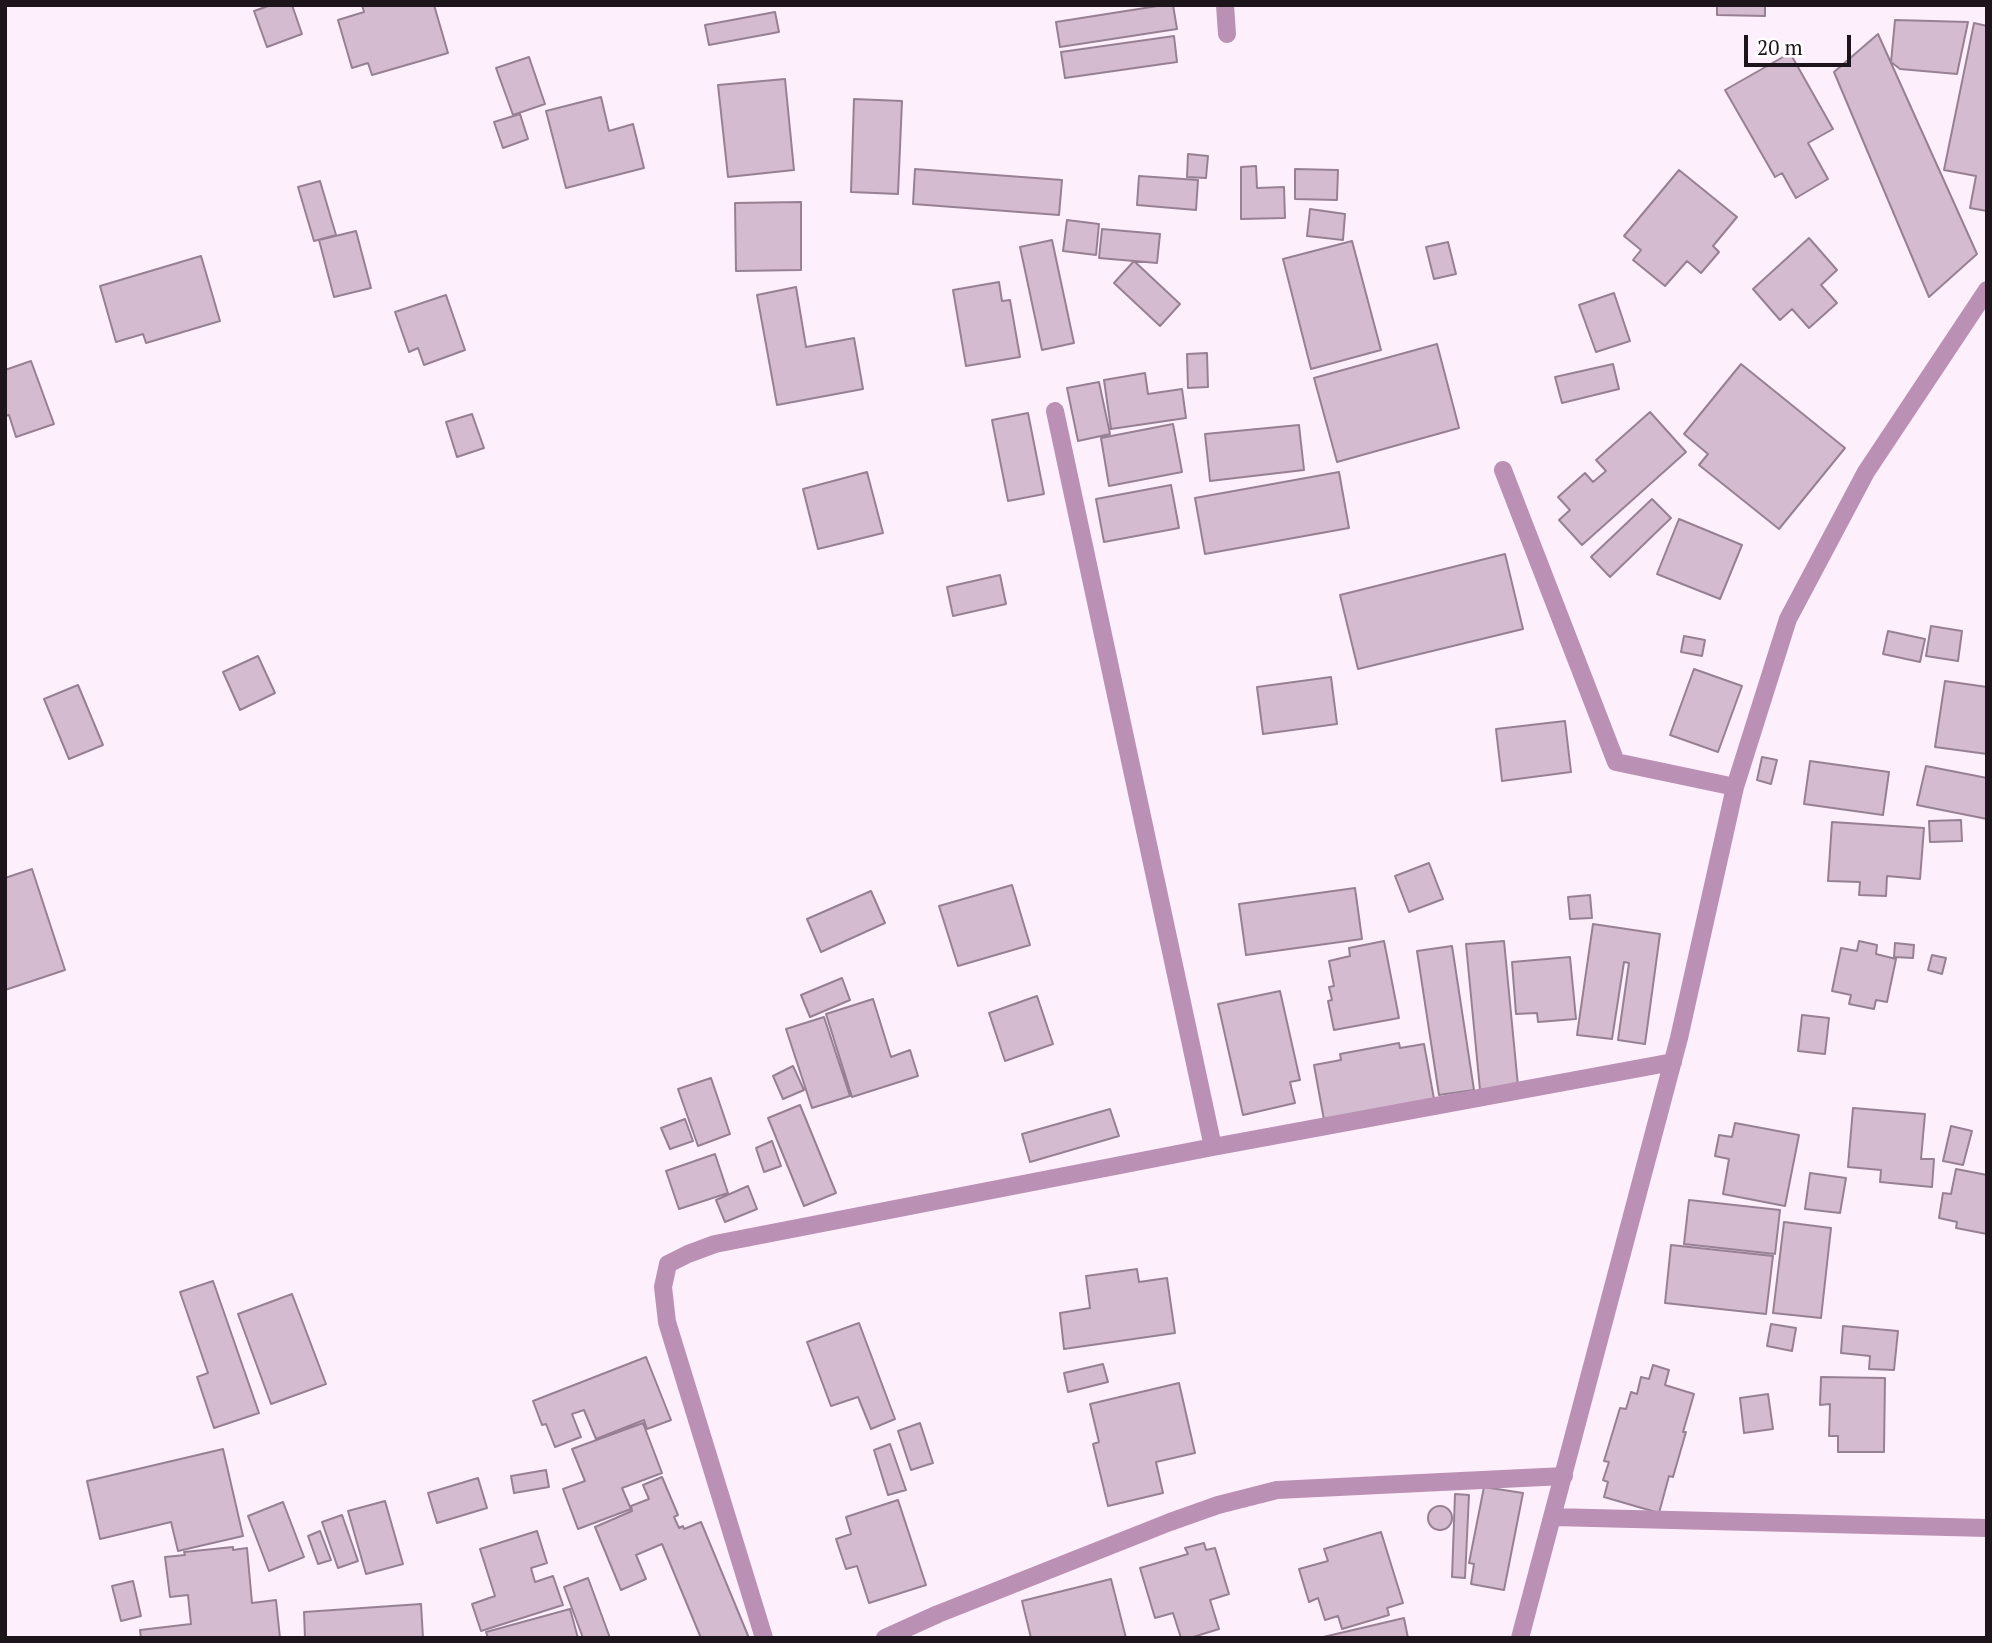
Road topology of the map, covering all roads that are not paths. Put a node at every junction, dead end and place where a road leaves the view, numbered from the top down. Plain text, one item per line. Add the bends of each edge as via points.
1 (1225, 5) edge
2 (1227, 34) dead end
3 (1987, 290) edge
4 (1055, 411) dead end
5 (1503, 470) dead end
6 (1735, 787) junction
7 (1673, 1062) junction
8 (1213, 1147) junction
9 (1564, 1476) junction
10 (1553, 1517) junction
11 (1987, 1528) edge
12 (764, 1638) edge
13 (885, 1638) edge
14 (1520, 1638) edge

1 - 2 street
3 - 6 street via 1866,472 1788,619
4 - 8 street
5 - 6 street via 1616,762
6 - 7 street
7 - 8 street
7 - 9 street
8 - 12 street via 715,1244 668,1264 663,1287 667,1322
9 - 10 street
9 - 13 street via 1277,1490 1170,1522
10 - 11 street
10 - 14 street

